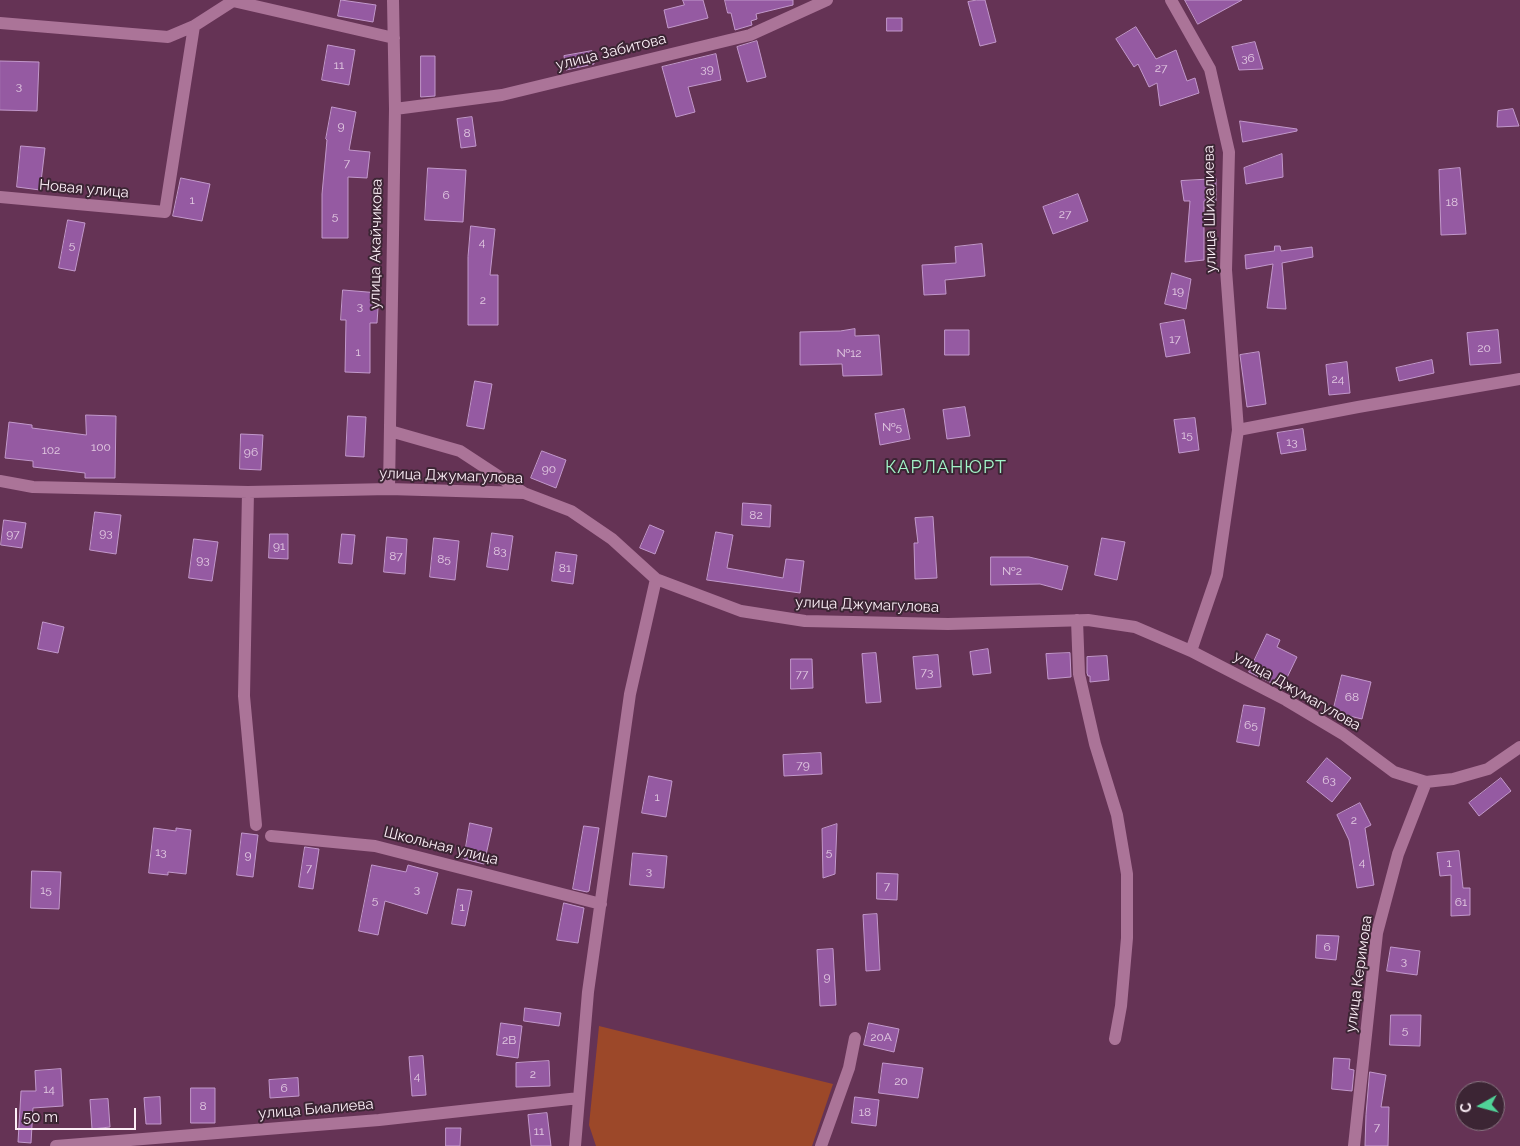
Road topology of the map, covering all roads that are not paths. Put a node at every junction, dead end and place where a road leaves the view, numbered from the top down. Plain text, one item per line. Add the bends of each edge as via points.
1 (393, 0) edge
2 (827, 0) edge
3 (1171, 0) edge
4 (0, 23) edge
5 (194, 26) junction
6 (394, 38) junction
7 (395, 108) junction
8 (0, 197) edge
9 (1520, 378) edge
10 (1238, 430) junction
11 (390, 431) junction
12 (0, 481) edge
13 (389, 489) junction
14 (248, 492) junction
15 (524, 493) junction
16 (656, 579) junction
17 (1077, 620) junction
18 (1191, 651) junction
19 (1520, 747) edge
20 (1426, 782) junction
21 (256, 826) dead end
22 (271, 836) dead end
23 (601, 904) junction
24 (855, 1038) dead end
25 (1115, 1039) dead end
26 (579, 1098) junction
27 (56, 1146) edge
28 (575, 1146) edge
29 (821, 1146) edge
30 (1354, 1146) edge

1 - 6 street, улица Акайчикова
2 - 7 street, улица Забитова via 750,35 502,95
3 - 10 street, улица Шихалиева via 1210,69 1229,152 1226,270
4 - 5 street via 168,37
5 - 6 street via 233,1
5 - 8 street, Новая улица via 165,212
6 - 7 street, улица Акайчикова
7 - 11 street, улица Акайчикова
9 - 10 street
10 - 18 street, улица Шихалиева via 1217,575
11 - 13 street, улица Акайчикова
11 - 15 street via 460,452
12 - 14 street, улица Джумагулова via 33,487
13 - 14 street, улица Джумагулова
13 - 15 street, улица Джумагулова
14 - 21 street via 244,696
15 - 16 street, улица Джумагулова via 571,511 612,539
16 - 17 street, улица Джумагулова via 741,611 805,621 948,624
16 - 23 street via 630,694
17 - 18 street, улица Джумагулова via 1135,627
17 - 25 street via 1079,674 1116,815 1127,874 1127,938
18 - 20 street, улица Джумагулова via 1286,700 1343,734 1394,772
19 - 20 street, улица Джумагулова via 1488,769 1453,779
20 - 30 street, улица Керимова via 1398,854 1377,933
22 - 23 street, Школьная улица via 375,846
23 - 26 street via 588,992
24 - 29 street via 849,1068
26 - 27 street, улица Биалиева via 379,1120
26 - 28 street

